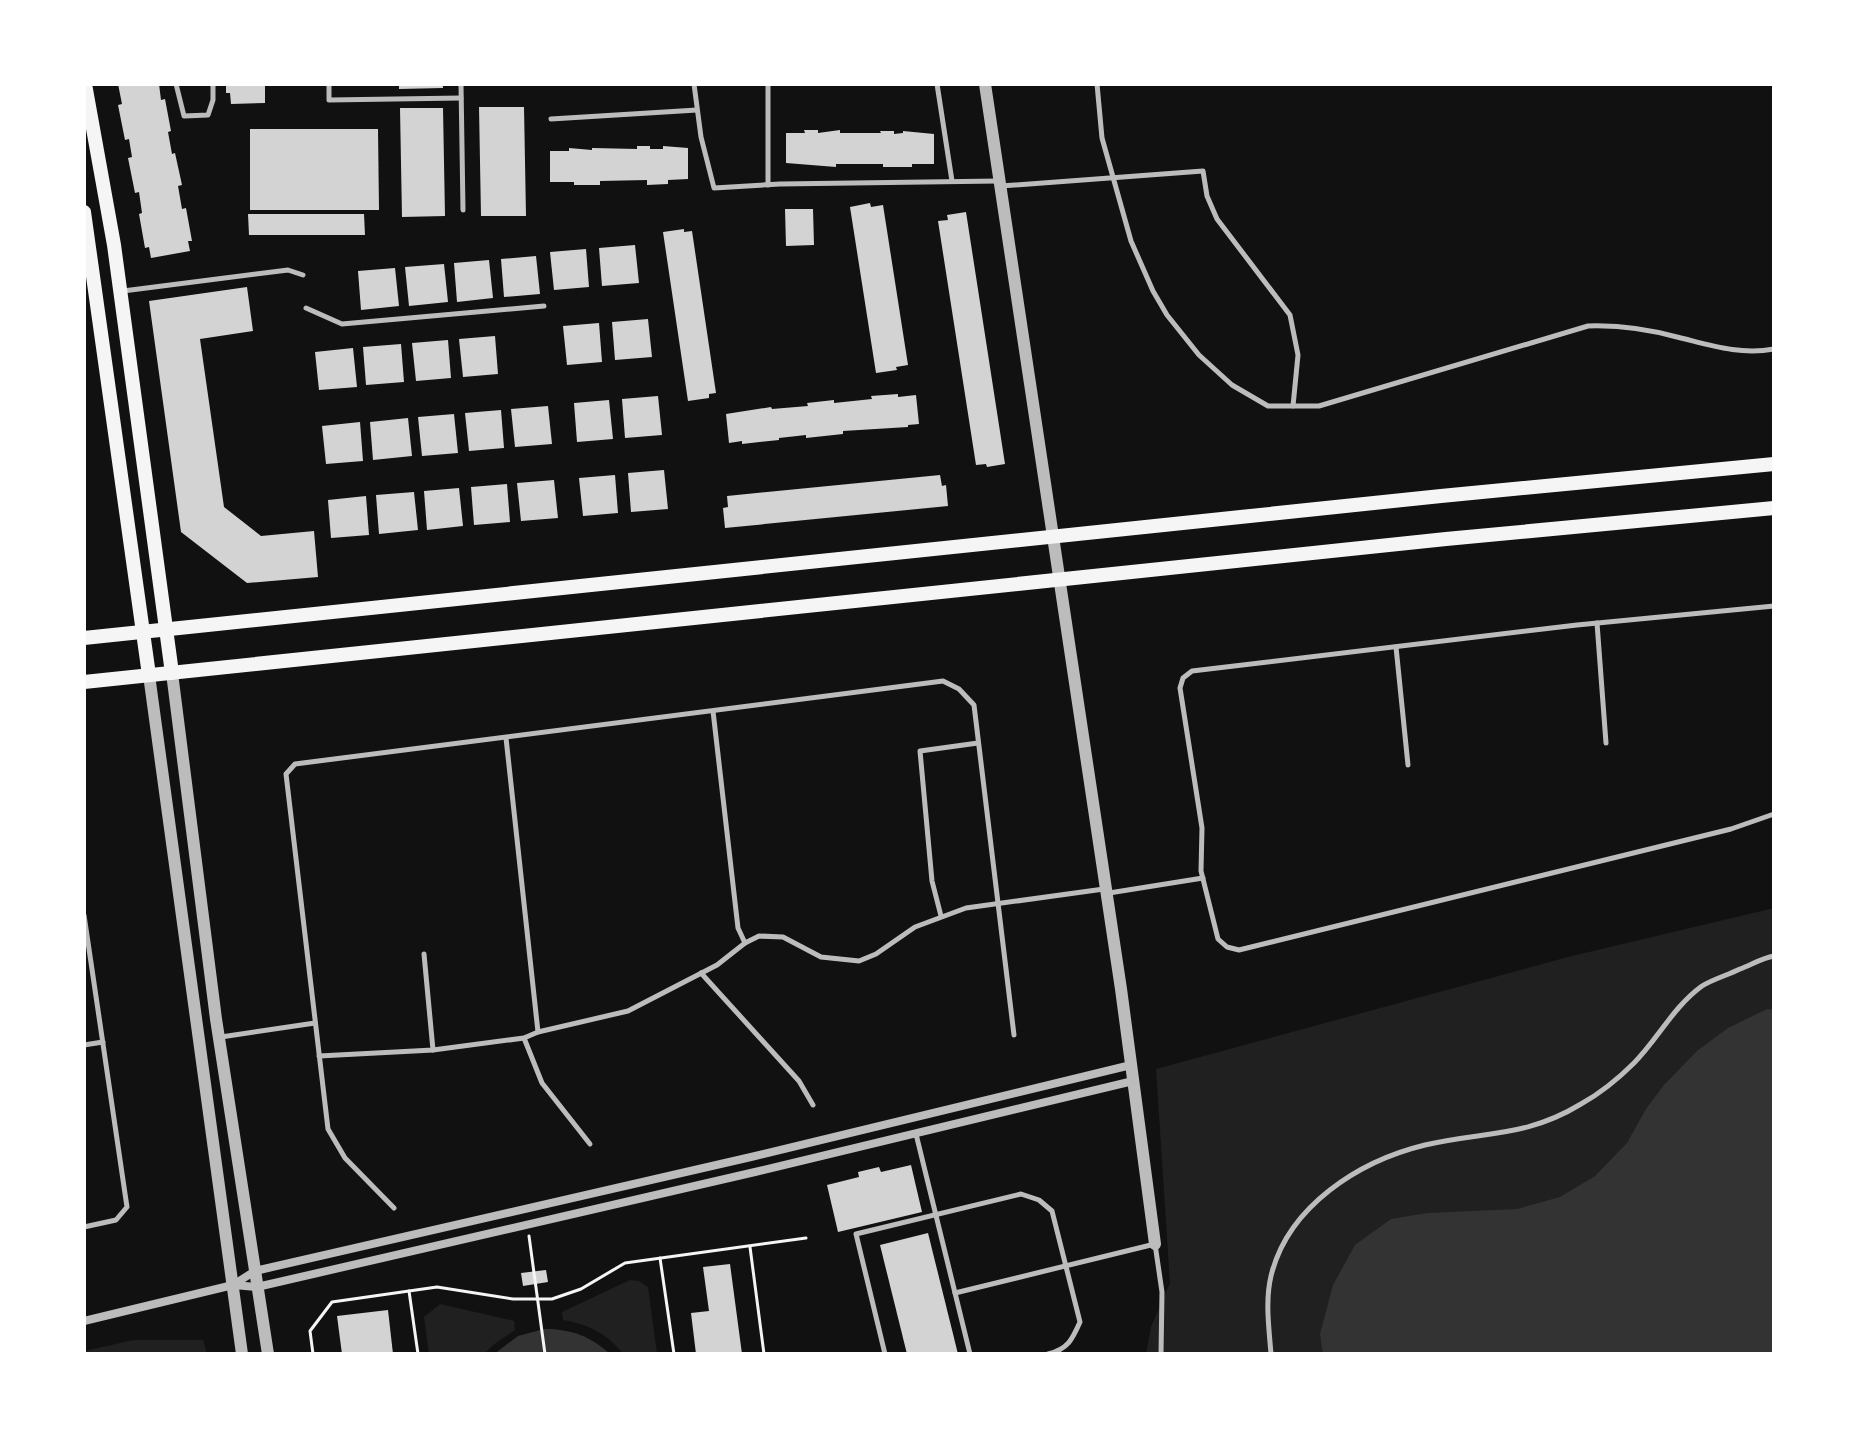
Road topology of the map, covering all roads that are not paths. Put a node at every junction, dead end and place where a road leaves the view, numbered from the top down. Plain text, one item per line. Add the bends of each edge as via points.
1 (85, 84) edge
2 (176, 84) edge
3 (213, 84) edge
4 (329, 84) edge
5 (461, 84) edge
6 (694, 84) edge
7 (768, 84) edge
8 (937, 84) edge
9 (985, 84) edge
10 (1097, 84) edge
11 (461, 98) junction
12 (697, 110) junction
13 (551, 119) dead end
14 (1113, 178) junction
15 (952, 181) junction
16 (1001, 183) junction
17 (768, 185) junction
18 (463, 210) dead end
19 (84, 212) edge
20 (303, 275) dead end
21 (120, 292) junction
22 (544, 306) dead end
23 (306, 308) dead end
24 (91, 310) edge
25 (1774, 349) edge
26 (1293, 406) junction
27 (1774, 464) edge
28 (1774, 508) edge
29 (1054, 536) junction
30 (1060, 579) junction
31 (1774, 606) edge
32 (1597, 623) junction
33 (167, 629) junction
34 (144, 632) junction
35 (84, 638) edge
36 (1396, 647) junction
37 (172, 673) junction
38 (149, 675) junction
39 (84, 682) edge
40 (713, 711) junction
41 (506, 738) junction
42 (978, 743) junction
43 (1606, 743) dead end
44 (1408, 765) dead end
45 (1774, 814) edge
46 (1203, 878) junction
47 (1106, 891) junction
48 (998, 904) junction
49 (84, 915) edge
50 (941, 916) junction
51 (745, 943) junction
52 (424, 954) dead end
53 (1774, 956) edge
54 (701, 973) junction
55 (315, 1023) junction
56 (538, 1032) junction
57 (1014, 1035) dead end
58 (218, 1037) junction
59 (524, 1038) junction
60 (103, 1042) junction
61 (84, 1045) edge
62 (433, 1050) junction
63 (319, 1056) junction
64 (1131, 1065) junction
65 (1133, 1081) junction
66 (813, 1105) dead end
67 (916, 1133) junction
68 (590, 1144) dead end
69 (394, 1208) dead end
70 (936, 1215) junction
71 (84, 1227) edge
72 (1155, 1244) junction
73 (1065, 1266) junction
74 (255, 1271) junction
75 (233, 1285) junction
76 (257, 1287) junction
77 (955, 1293) junction
78 (84, 1321) edge
79 (242, 1354) edge
80 (268, 1354) edge
81 (885, 1354) edge
82 (970, 1354) edge
83 (1048, 1354) edge
84 (1161, 1354) edge
85 (1271, 1354) edge

1 - 21 main road
2 - 3 lane via 184,116 208,115
4 - 11 lane via 329,100
5 - 11 lane
6 - 12 lane
7 - 17 lane
8 - 15 lane
9 - 16 street
10 - 14 lane via 1102,138
11 - 18 lane
12 - 13 lane
12 - 17 lane via 714,188
14 - 16 lane
14 - 26 lane via 1141,266 1183,337 1216,372 1250,396 1268,406
14 - 26 lane via 1203,171 1217,219 1290,315 1298,341
15 - 16 lane
15 - 17 lane
16 - 29 street
19 - 24 main road
20 - 21 lane via 288,270
21 - 33 main road
22 - 23 lane via 342,324
24 - 34 main road
25 - 26 lane via 1729,350 1679,337 1588,326 1319,406
27 - 29 main road
28 - 30 main road
29 - 30 street
29 - 33 main road
30 - 37 main road
30 - 47 street
31 - 32 lane
32 - 36 lane
32 - 43 lane
33 - 34 main road
33 - 37 main road
34 - 35 main road
34 - 38 main road
36 - 44 lane
36 - 46 lane via 1192,671 1183,678
37 - 38 main road
37 - 58 street
38 - 39 main road
38 - 75 street
40 - 41 lane
40 - 42 lane via 943,681 974,705
40 - 51 lane via 738,928
41 - 55 lane via 295,764 286,774
41 - 56 lane
42 - 48 lane
42 - 50 lane via 920,751 932,881
45 - 46 lane via 1239,950 1218,939
46 - 47 lane
47 - 48 lane
47 - 64 street
48 - 50 lane
48 - 57 lane
49 - 60 lane
50 - 51 lane via 859,961 821,957 776,935
51 - 54 lane
52 - 62 lane
53 - 85 lane via 1703,986 1675,1010 1634,1063 1583,1104 1538,1126 1384,1157 1344,1178 1286,1239 1271,1275
54 - 56 lane via 628,1011
54 - 66 lane via 799,1081
55 - 58 lane
55 - 63 lane
56 - 59 lane
58 - 74 street
59 - 62 lane
59 - 68 lane via 542,1083
60 - 61 lane
60 - 71 lane via 127,1207 116,1220
62 - 63 lane
63 - 69 lane via 328,1129 353,1168
64 - 65 street
64 - 74 street
65 - 67 street
65 - 72 street
67 - 70 lane
67 - 76 street
70 - 73 lane via 1030,1196 1052,1211
70 - 77 lane
70 - 81 lane via 856,1234
72 - 73 lane
72 - 84 lane via 1162,1292
73 - 77 lane
73 - 83 lane via 1080,1322 1061,1351
74 - 75 street
74 - 76 street
75 - 76 street
75 - 78 street
75 - 79 street
76 - 80 street
77 - 82 lane

